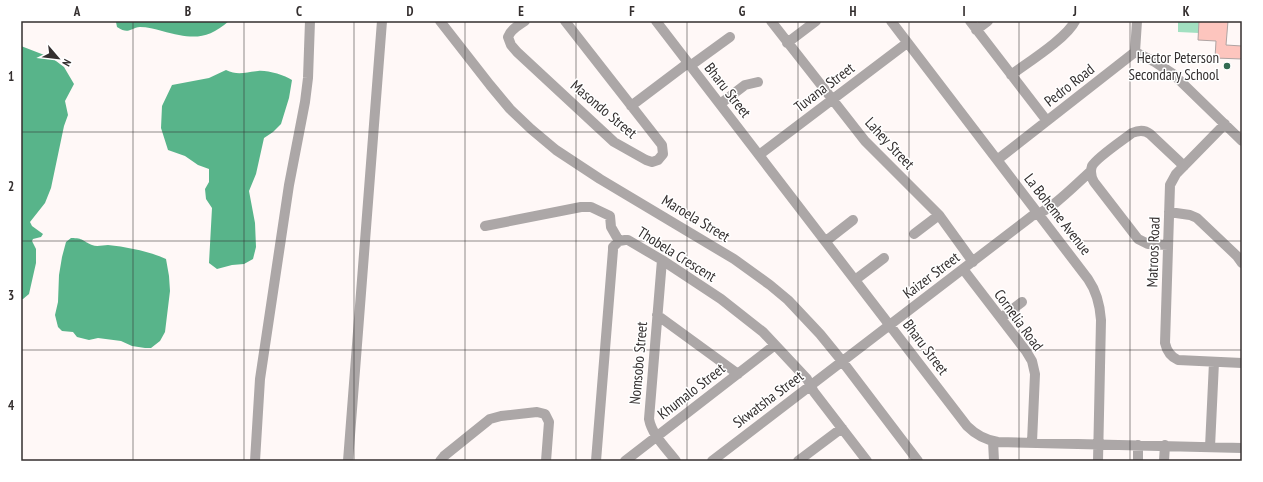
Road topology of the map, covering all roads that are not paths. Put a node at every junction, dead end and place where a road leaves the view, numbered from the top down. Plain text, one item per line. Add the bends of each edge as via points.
1 (310, 21) edge
2 (382, 21) edge
3 (440, 21) edge
4 (525, 21) edge
5 (566, 21) edge
6 (656, 21) edge
7 (771, 21) edge
8 (816, 21) edge
9 (891, 21) edge
10 (970, 21) edge
11 (988, 21) edge
12 (1075, 21) edge
13 (1137, 21) edge
14 (976, 30) junction
15 (730, 37) dead end
16 (788, 43) junction
17 (907, 43) junction
18 (1135, 52) junction
19 (689, 64) junction
20 (1011, 75) junction
21 (758, 82) dead end
22 (832, 100) junction
23 (720, 104) junction
24 (631, 106) junction
25 (1047, 121) junction
26 (1225, 124) junction
27 (1242, 141) edge
28 (760, 155) junction
29 (997, 160) junction
30 (1184, 166) junction
31 (1091, 171) junction
32 (1169, 212) junction
33 (1039, 214) junction
34 (939, 215) junction
35 (853, 220) dead end
36 (485, 226) dead end
37 (914, 234) dead end
38 (619, 241) junction
39 (826, 241) junction
40 (1168, 246) junction
41 (884, 258) dead end
42 (662, 260) junction
43 (973, 262) junction
44 (1242, 263) edge
45 (963, 269) junction
46 (855, 280) junction
47 (1022, 302) dead end
48 (658, 315) junction
49 (1001, 318) junction
50 (890, 325) junction
51 (775, 345) junction
52 (842, 361) junction
53 (1214, 362) junction
54 (1242, 363) edge
55 (738, 374) junction
56 (810, 385) junction
57 (842, 428) junction
58 (657, 436) junction
59 (993, 441) junction
60 (1032, 442) junction
61 (1098, 444) junction
62 (1138, 445) junction
63 (1165, 446) junction
64 (1210, 447) junction
65 (1242, 448) edge
66 (255, 461) edge
67 (348, 461) edge
68 (440, 461) edge
69 (546, 461) edge
70 (596, 461) edge
71 (625, 461) edge
72 (676, 461) edge
73 (712, 461) edge
74 (798, 461) edge
75 (867, 461) edge
76 (918, 461) edge
77 (994, 461) edge
78 (1098, 461) edge
79 (1138, 461) edge
80 (1164, 461) edge

1 - 66 street via 306,102 289,185 260,379
2 - 67 street
3 - 52 street, Maroela Street via 510,109 531,129 577,164 756,274 788,300
4 - 24 street, Masondo Street via 508,37 517,52 614,142 646,160 658,160 663,154 662,146
5 - 24 street, Masondo Street
6 - 19 street, Bharu Street
7 - 16 street, Lahey Street
8 - 16 street
9 - 17 street, La Boheme Avenue
10 - 14 street
11 - 14 street
12 - 20 street via 1058,40
13 - 18 street
14 - 20 street
15 - 19 street, Bharu Street
16 - 22 street, Lahey Street
17 - 22 street, Tuvana Street
17 - 29 street, La Boheme Avenue
18 - 25 street, Pedro Road
18 - 26 street via 1173,74
19 - 23 street, Bharu Street
19 - 24 street, Masondo Street
20 - 25 street
21 - 23 street via 745,85
22 - 28 street, Tuvana Street
22 - 34 street, Lahey Street via 865,141
23 - 28 street, Bharu Street
25 - 29 street, Pedro Road
26 - 27 street
26 - 30 street, Matroos Road
28 - 39 street, Bharu Street
29 - 33 street, La Boheme Avenue
30 - 31 street, Kaizer Street via 1150,134 1138,131 1096,162
30 - 32 street, Matroos Road via 1172,182
31 - 33 street, Kaizer Street
31 - 40 street via 1094,182 1138,239 1148,244
32 - 40 street, Matroos Road
32 - 44 street via 1198,218
33 - 43 street, Kaizer Street via 1032,216
33 - 61 street, La Boheme Avenue via 1088,279 1100,304
34 - 37 street
34 - 43 street, Lahey Street
35 - 39 street
36 - 38 street via 591,207 610,216
38 - 42 street, Thobela Crescent via 628,240
38 - 70 street, Thobela Crescent via 612,250
39 - 46 street, Bharu Street
40 - 53 street, Matroos Road via 1166,348 1178,360
41 - 46 street
42 - 48 street, Nomsobo Street
42 - 51 street, Thobela Crescent via 740,313
43 - 45 street, Kaizer Street
45 - 49 street, Cornelia Road
45 - 50 street, Kaizer Street
46 - 50 street, Bharu Street
47 - 49 street
48 - 55 street
48 - 58 street, Nomsobo Street via 649,415 650,424
49 - 60 street, Cornelia Road via 1032,361 1035,374
50 - 52 street, Kaizer Street
50 - 59 street, Bharu Street via 967,426 978,435
51 - 55 street, Khumalo Street
51 - 56 street, Thobela Crescent
52 - 56 street, Skwatsha Street
52 - 76 street, Maroela Street
53 - 54 street, Matroos Road
53 - 64 street
55 - 58 street, Khumalo Street
56 - 57 street, Thobela Crescent
56 - 73 street, Skwatsha Street
57 - 74 street
57 - 75 street, Thobela Crescent
58 - 71 street, Khumalo Street
58 - 72 street, Nomsobo Street
59 - 60 street, Bharu Street
59 - 77 street
60 - 61 street, Bharu Street
61 - 62 street, Bharu Street
61 - 78 street, La Boheme Avenue
62 - 63 street, Bharu Street
62 - 79 street
63 - 64 street, Bharu Street
63 - 80 street
64 - 65 street, Bharu Street
68 - 69 street via 485,421 500,416 537,412 547,416 549,422

